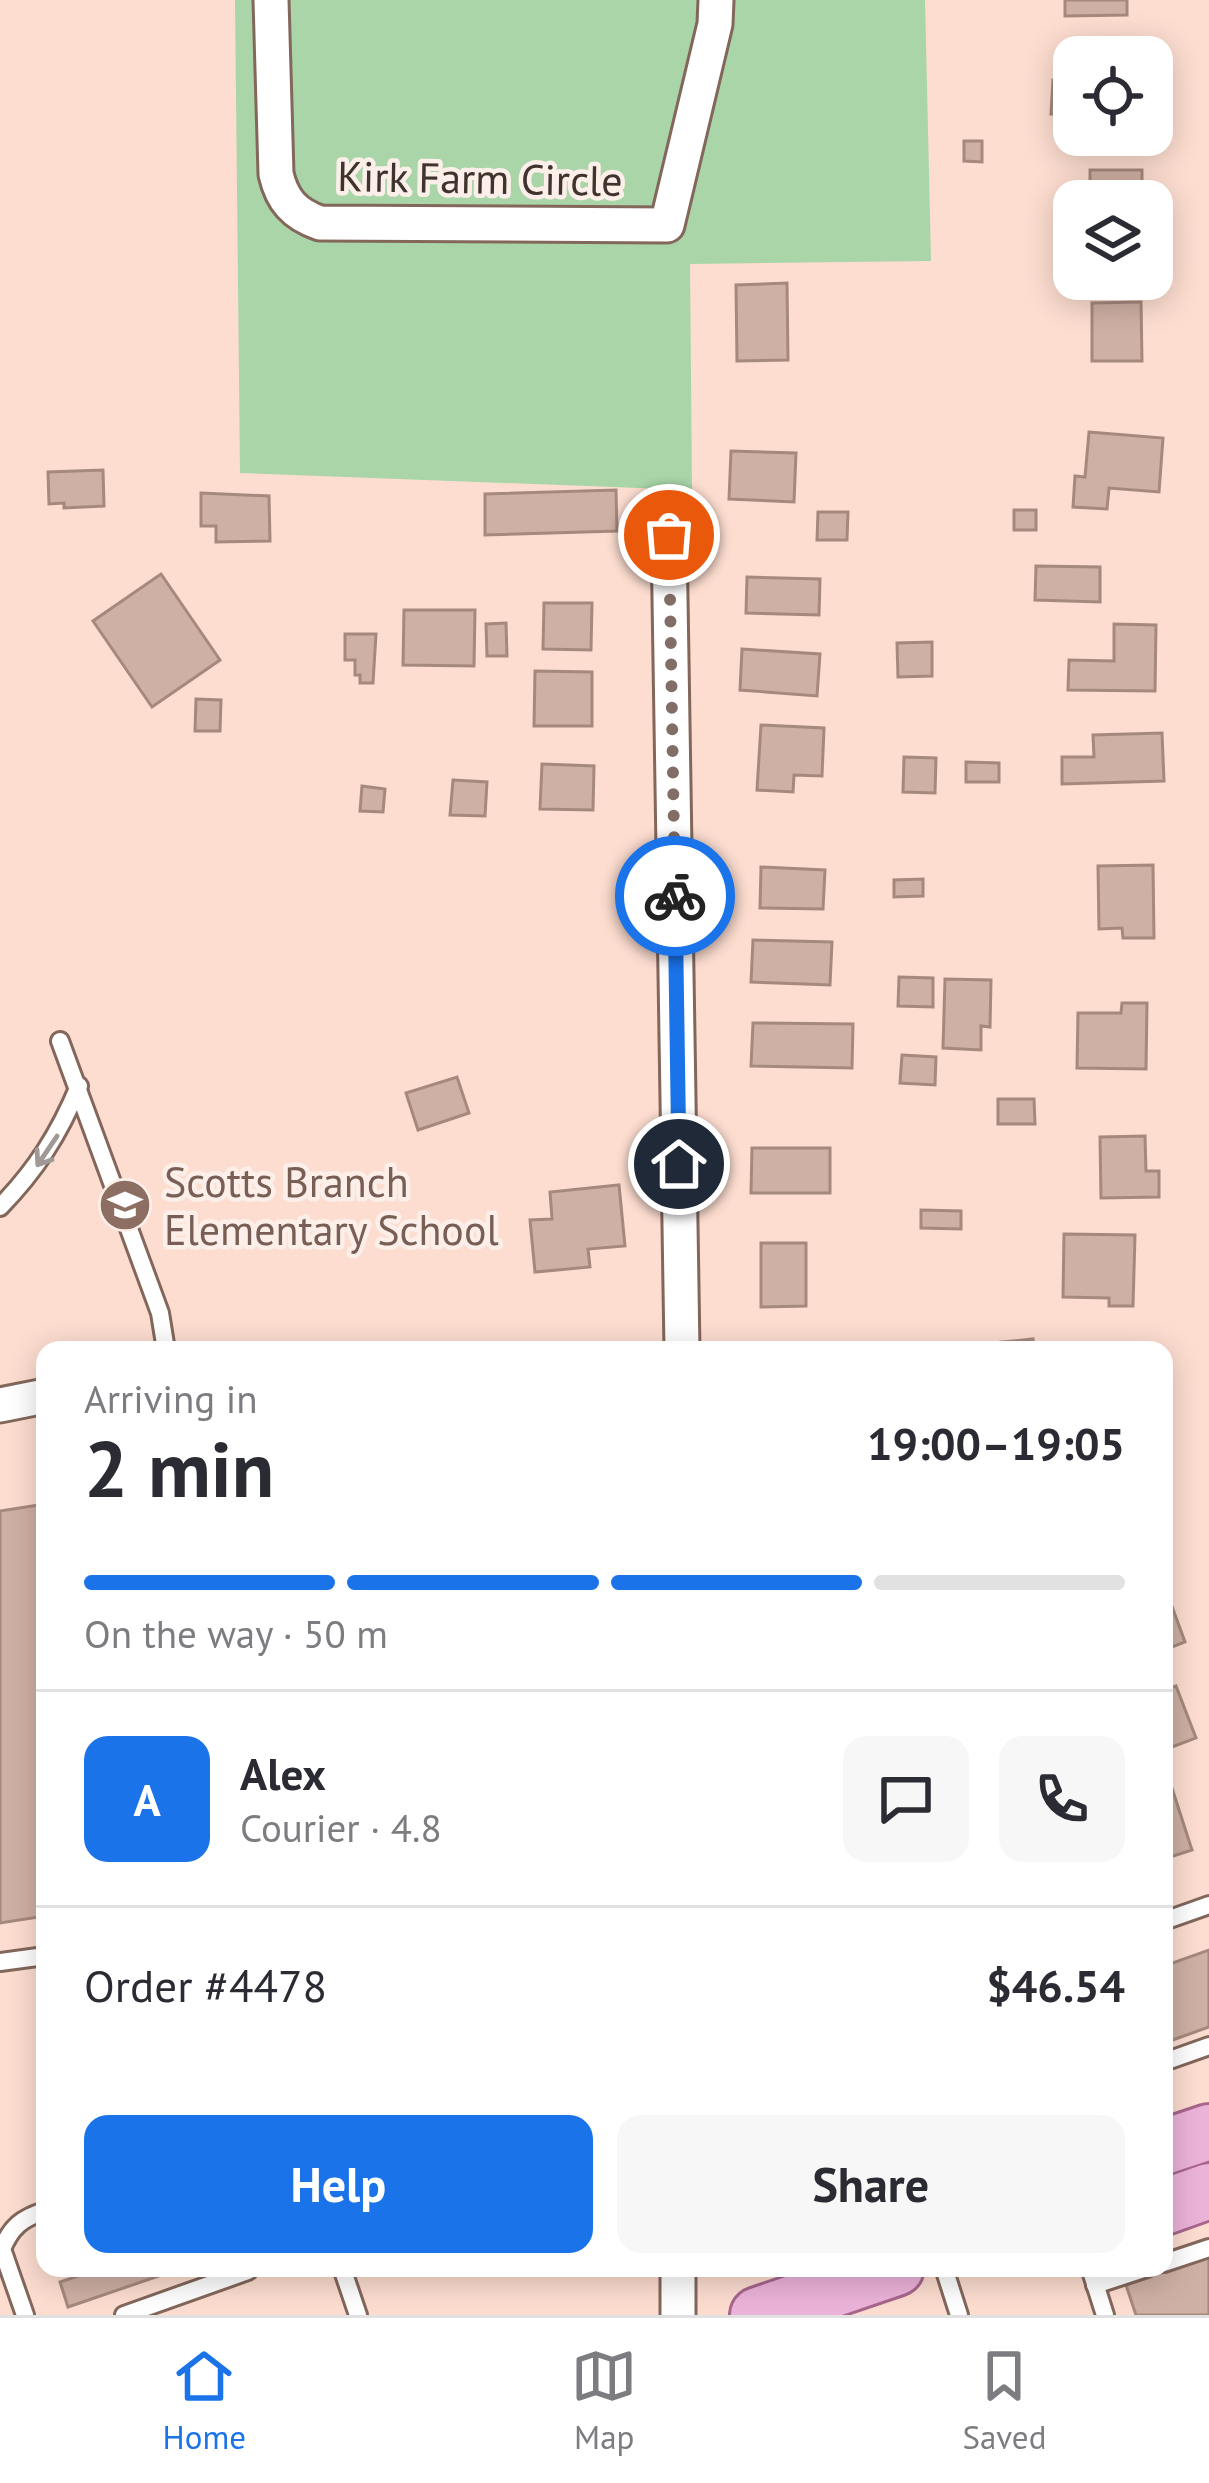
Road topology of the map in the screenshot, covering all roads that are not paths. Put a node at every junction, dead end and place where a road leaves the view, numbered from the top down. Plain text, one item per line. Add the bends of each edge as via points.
1 (272, 0) edge
2 (716, 0) edge
3 (669, 535) dead end
4 (61, 1041) dead end
5 (79, 1087) junction
6 (0, 1207) edge
7 (165, 1341) edge
8 (682, 1341) edge
9 (36, 1398) edge
10 (0, 1405) edge
11 (1209, 1905) edge
12 (1173, 1918) edge
13 (36, 1957) edge
14 (0, 1962) edge
15 (1200, 2049) edge
16 (1209, 2067) edge
17 (1209, 2132) edge
18 (1173, 2144) edge
19 (1209, 2192) edge
20 (1173, 2204) edge
21 (36, 2214) edge
22 (1209, 2248) edge
23 (1173, 2260) edge
24 (231, 2277) edge
25 (345, 2277) edge
26 (678, 2277) edge
27 (871, 2277) edge
28 (947, 2277) edge
29 (1092, 2277) edge
30 (770, 2313) edge
31 (25, 2315) edge
32 (124, 2315) edge
33 (358, 2315) edge
34 (678, 2315) edge
35 (959, 2315) edge
36 (1106, 2315) edge

1 - 2 street, Kirk Farm Circle via 276,174 303,217 667,226
3 - 8 street
4 - 5 lane
5 -> 6 lane via 60,1132
5 - 7 lane
9 - 10 street
11 - 12 lane
13 - 14 lane
15 - 16 lane
17 - 18 main road
19 - 20 main road
21 - 31 lane via 9,2230 2,2249
22 - 23 lane
24 - 32 lane
25 - 33 lane
26 - 34 street
27 - 30 main road
28 - 35 lane
29 - 36 lane

